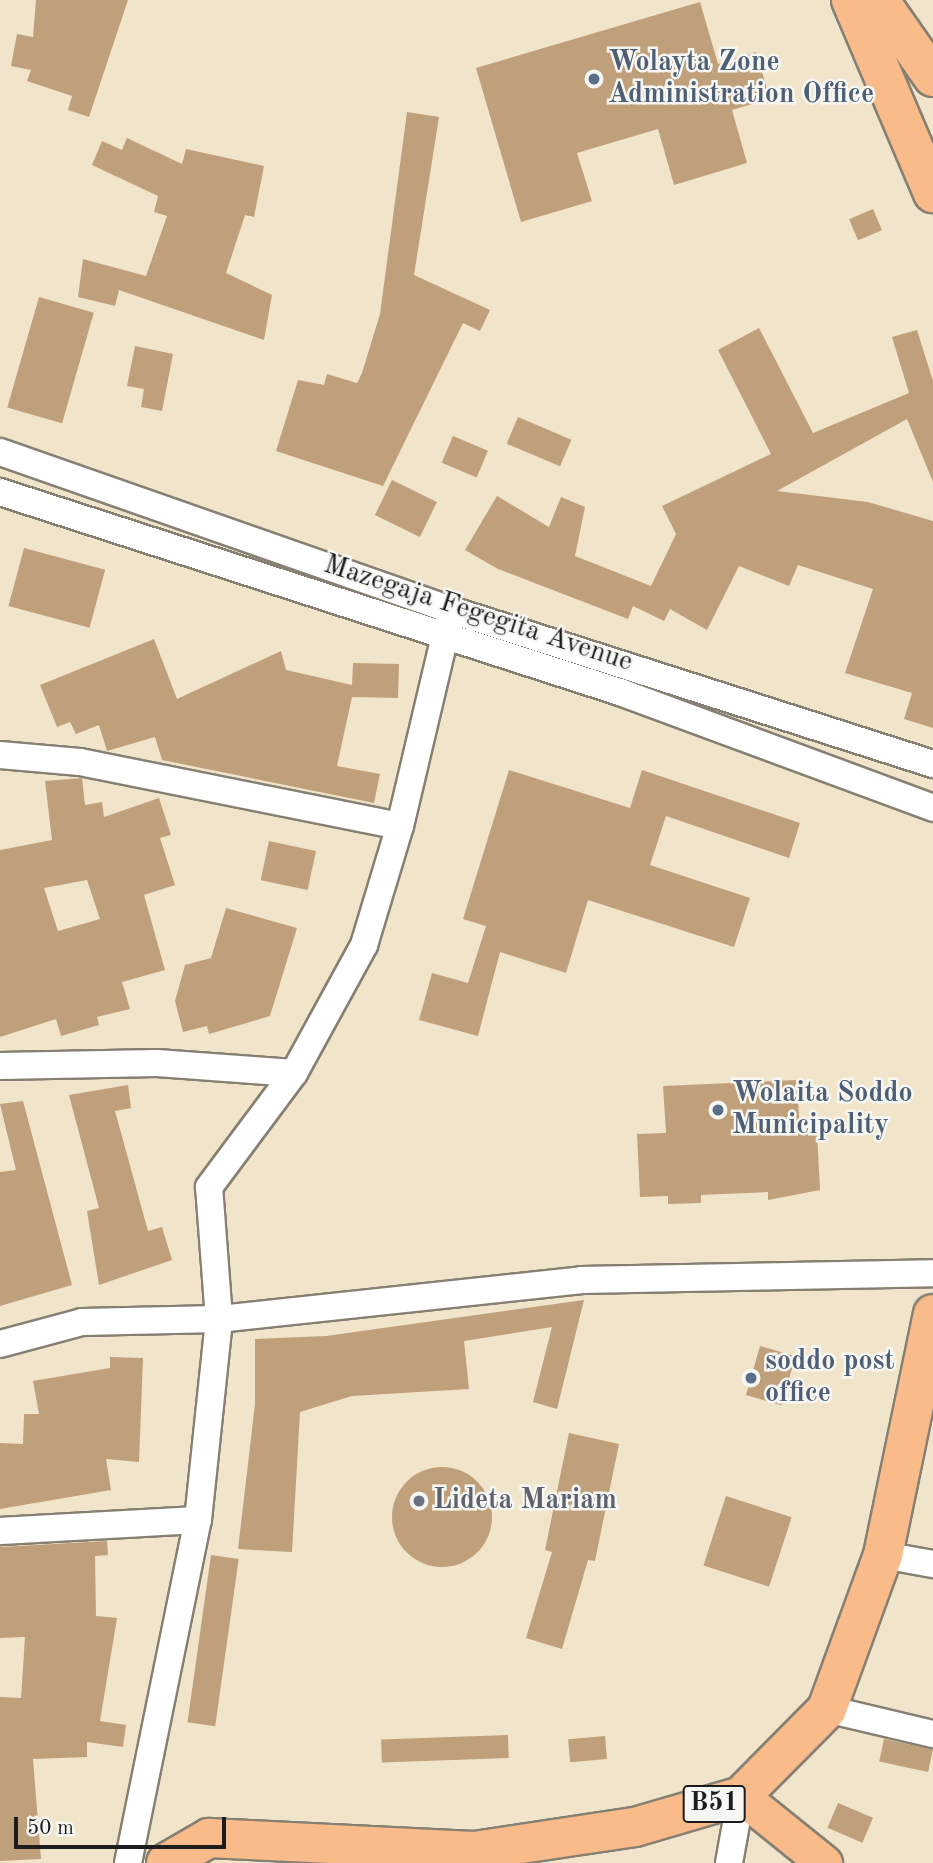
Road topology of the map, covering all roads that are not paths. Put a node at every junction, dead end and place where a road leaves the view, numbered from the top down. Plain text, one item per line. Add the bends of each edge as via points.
1 (851, 0) edge
2 (879, 0) edge
3 (932, 77) edge
4 (933, 193) edge
5 (0, 452) edge
6 (0, 492) edge
7 (451, 610) junction
8 (440, 638) junction
9 (0, 755) edge
10 (933, 764) edge
11 (933, 808) edge
12 (400, 826) junction
13 (0, 1066) edge
14 (294, 1073) junction
15 (933, 1273) edge
16 (933, 1314) edge
17 (219, 1319) junction
18 (0, 1344) edge
19 (198, 1520) junction
20 (0, 1531) edge
21 (883, 1555) junction
22 (933, 1564) edge
23 (827, 1709) junction
24 (933, 1734) edge
25 (741, 1796) junction
26 (251, 1850) edge
27 (128, 1863) edge
28 (166, 1863) edge
29 (729, 1863) edge
30 (824, 1863) edge

1 - 4 highway
2 - 3 highway
5 - 7 street, Mazegaja Fegegita Avenue
6 - 8 street, Mazegaja Fegegita Avenue
7 - 8 street
7 - 10 street, Mazegaja Fegegita Avenue
8 - 11 street, Mazegaja Fegegita Avenue via 620,692
8 - 12 street
9 - 12 street via 80,762
12 - 14 street via 364,945
13 - 14 street via 157,1063
14 - 17 street via 209,1187
15 - 17 street via 581,1280
16 - 21 highway, B51
17 - 18 street via 82,1322
17 - 19 street
19 - 20 street
19 - 27 street
21 - 22 street
21 - 23 highway, B51
23 - 24 street
23 - 25 highway, B51
25 - 26 highway, B51 via 635,1827 474,1850
25 - 29 street
25 - 30 main road
26 - 28 highway, B51 via 209,1838

